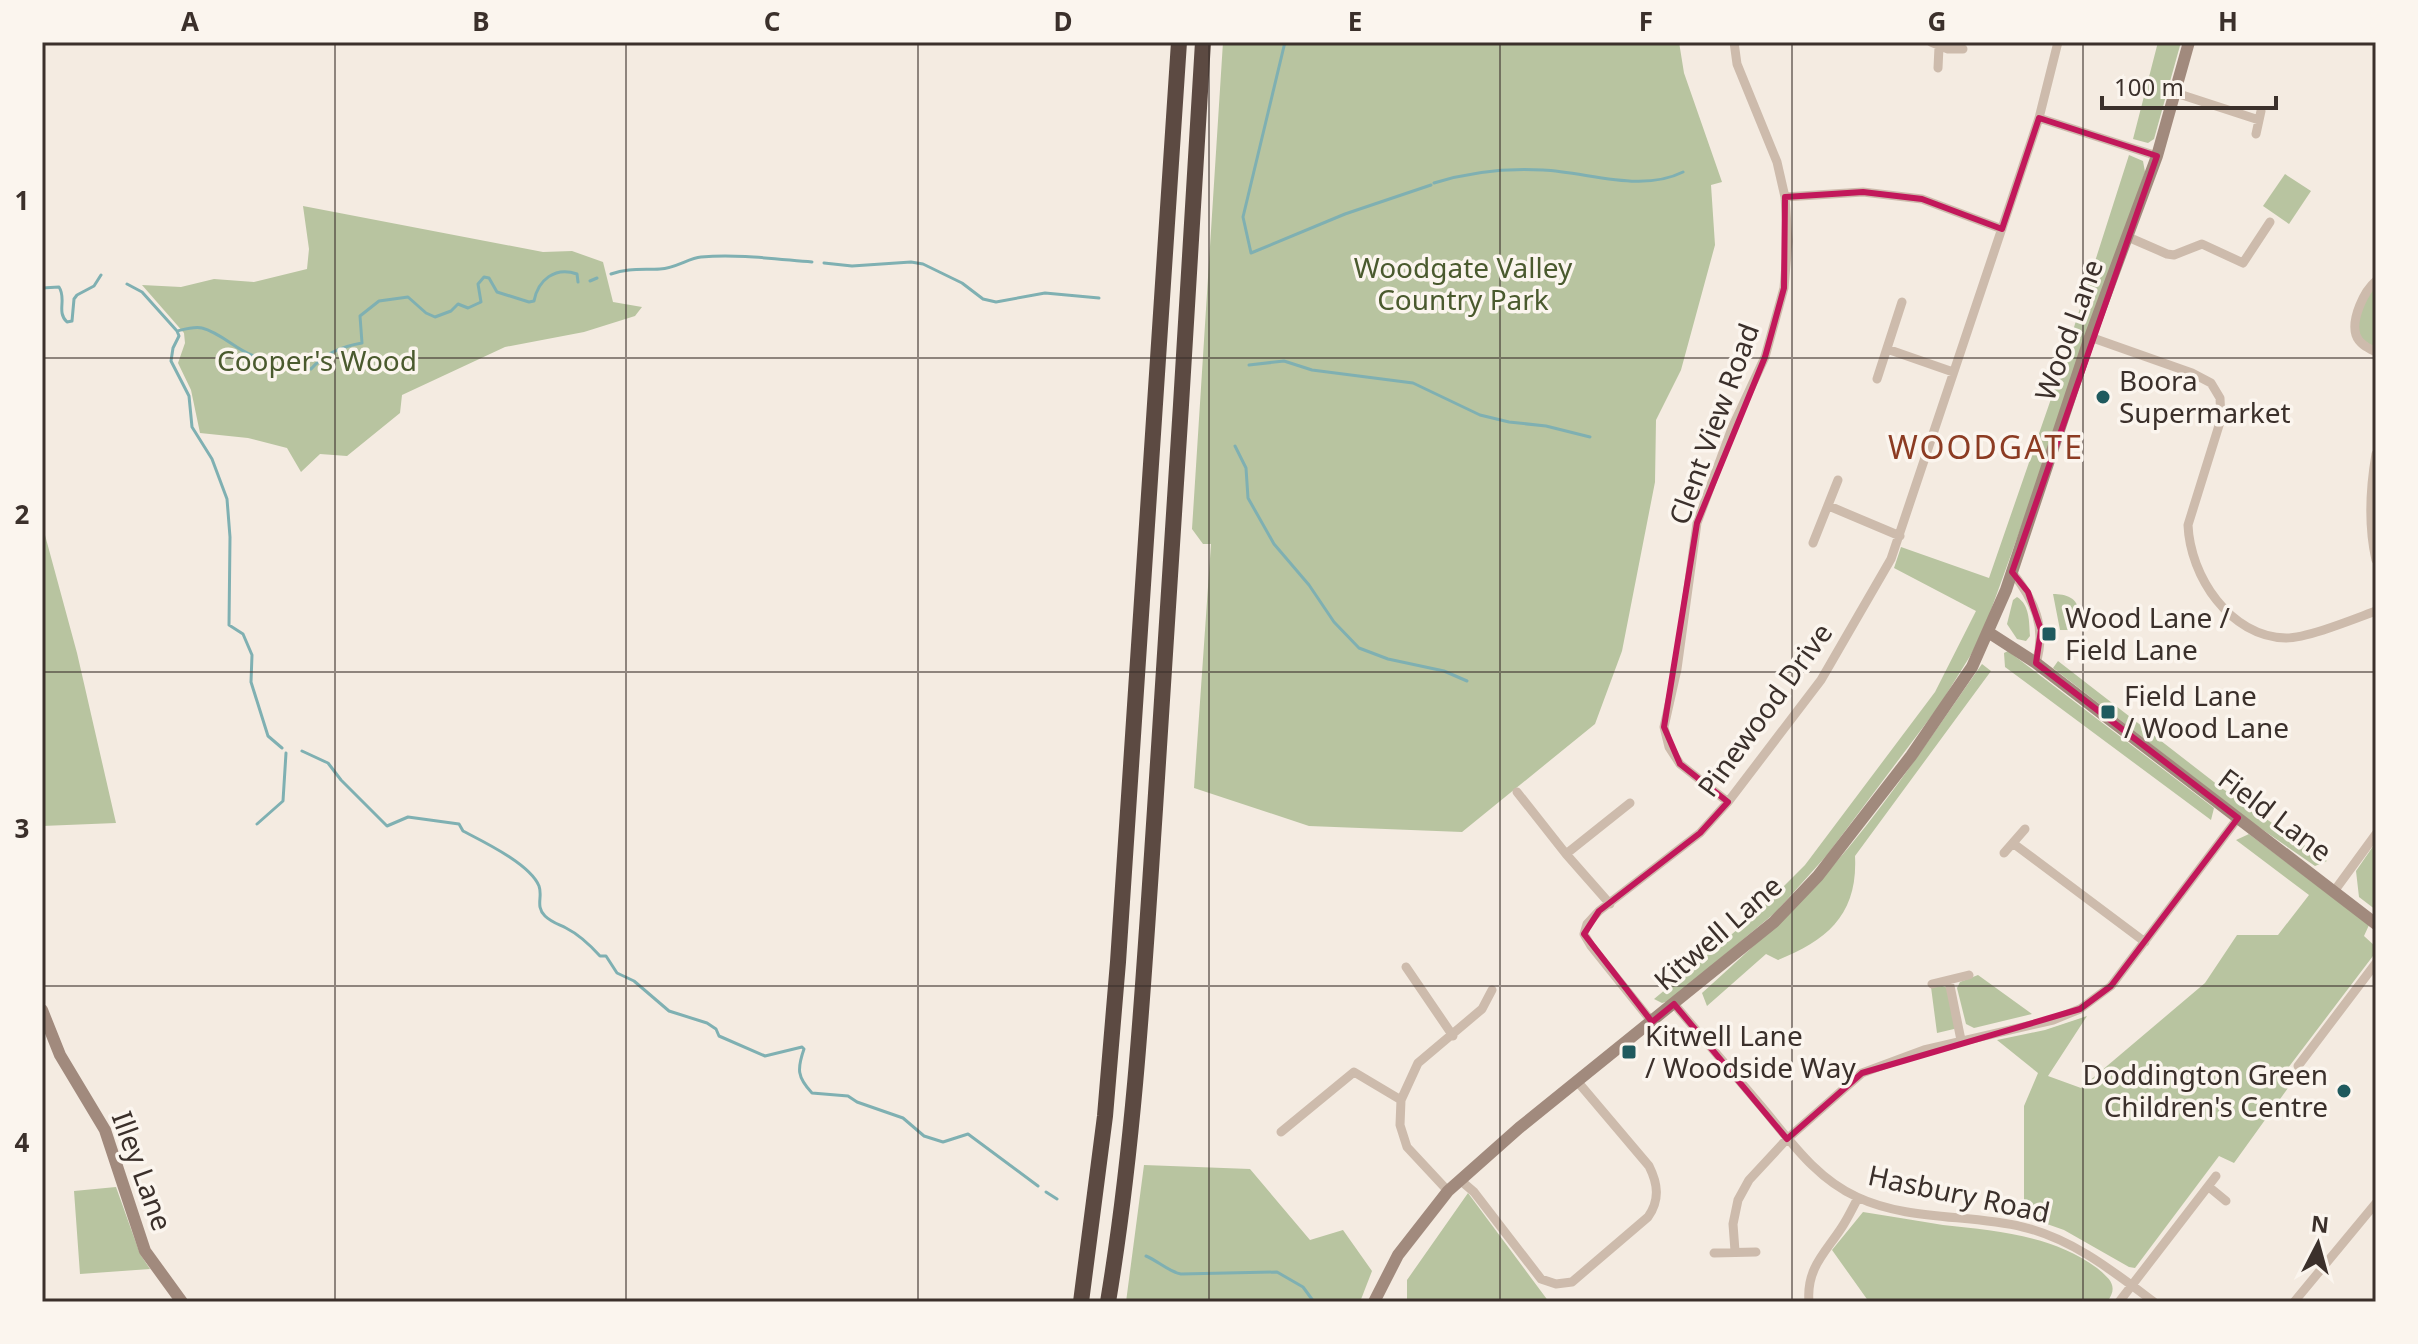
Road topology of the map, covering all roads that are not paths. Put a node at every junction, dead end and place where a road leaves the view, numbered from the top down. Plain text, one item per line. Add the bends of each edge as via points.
1 (1179, 42) edge
2 (1203, 42) edge
3 (1734, 42) edge
4 (2058, 42) edge
5 (2189, 42) edge
6 (1935, 45) edge
7 (1963, 49) dead end
8 (1938, 68) dead end
9 (2176, 93) junction
10 (2039, 118) junction
11 (2256, 134) dead end
12 (2157, 156) junction
13 (1785, 197) junction
14 (2270, 222) dead end
15 (2002, 229) junction
16 (2128, 237) junction
17 (2376, 281) edge
18 (1902, 302) dead end
19 (2090, 337) junction
20 (1887, 349) junction
21 (2376, 352) edge
22 (1953, 372) junction
23 (1877, 379) dead end
24 (2376, 454) edge
25 (1838, 480) dead end
26 (1829, 506) junction
27 (1900, 536) junction
28 (1813, 543) dead end
29 (2376, 560) edge
30 (2012, 572) junction
31 (2376, 611) edge
32 (1988, 632) junction
33 (2036, 663) junction
34 (1517, 792) dead end
35 (1728, 802) junction
36 (1630, 803) dead end
37 (2238, 818) junction
38 (2025, 829) dead end
39 (2376, 834) edge
40 (2014, 844) junction
41 (2004, 853) dead end
42 (1566, 854) junction
43 (2335, 890) junction
44 (1610, 904) junction
45 (2376, 924) edge
46 (2145, 942) junction
47 (2376, 963) edge
48 (1406, 967) dead end
49 (1969, 975) dead end
50 (1949, 981) junction
51 (1932, 984) dead end
52 (1492, 990) dead end
53 (1674, 1004) junction
54 (42, 1010) edge
55 (1652, 1022) junction
56 (1453, 1036) junction
57 (1961, 1040) junction
58 (2298, 1066) dead end
59 (1577, 1081) junction
60 (1401, 1100) junction
61 (1281, 1132) dead end
62 (1787, 1139) junction
63 (1100, 1150) junction
64 (2216, 1176) dead end
65 (1460, 1180) junction
66 (2209, 1187) junction
67 (1448, 1191) junction
68 (1858, 1198) junction
69 (2226, 1201) dead end
70 (2376, 1203) edge
71 (2372, 1216) edge
72 (1735, 1251) junction
73 (1756, 1252) dead end
74 (1714, 1253) dead end
75 (2133, 1286) junction
76 (182, 1302) edge
77 (1070, 1302) edge
78 (1081, 1302) edge
79 (1110, 1302) edge
80 (1374, 1302) edge
81 (1809, 1302) edge
82 (2119, 1302) edge
83 (2154, 1302) edge
84 (2294, 1302) edge

1 - 63 highway via 1118,962
2 - 79 highway via 1142,1002
3 - 13 street, Clent View Road via 1737,64 1777,162
4 - 10 street, Pinewood Drive
5 - 9 street, Wood Lane
6 - 7 street
6 - 8 street
9 - 11 street via 2260,116
9 - 12 street, Wood Lane
10 - 12 street
10 - 15 street, Pinewood Drive
12 - 16 street, Wood Lane
13 - 15 street via 1863,192 1922,199
13 - 35 street, Clent View Road via 1784,288 1765,357 1697,523 1664,727 1680,764
14 - 16 street via 2243,263 2202,244 2174,255
15 - 22 street, Pinewood Drive
16 - 19 street, Wood Lane
17 - 21 street via 2356,318 2356,336
18 - 20 street
19 - 30 street, Wood Lane
19 - 31 street via 2192,373 2211,383 2220,398 2221,419 2188,525 2189,540 2203,581 2235,619 2258,634 2288,638
20 - 22 street
20 - 23 street
22 - 27 street, Pinewood Drive
24 - 29 street via 2371,538
25 - 26 street
26 - 27 street
26 - 28 street
27 - 35 street, Pinewood Drive via 1821,680
30 - 32 street, Wood Lane
30 - 33 street via 2028,592 2041,630
32 - 33 street, Field Lane
32 - 53 street, Kitwell Lane via 1972,667 1919,745 1818,876 1774,922
33 - 37 street, Field Lane
34 - 42 street
35 - 44 street, Pinewood Drive via 1700,833
36 - 42 street
37 - 43 street, Field Lane
37 - 46 street
38 - 40 street
39 - 43 street
40 - 41 street
40 - 46 street
42 - 44 street
43 - 45 street, Field Lane
44 - 55 street, Pinewood Drive via 1587,924 1584,934
46 - 57 street via 2111,986 2080,1009
47 - 58 street
48 - 56 street
49 - 50 street
50 - 51 street
50 - 57 street
52 - 56 street via 1482,1009
53 - 55 street, Kitwell Lane
53 - 62 street, Hasbury Road
54 - 76 street, Illey Lane via 60,1055 105,1130 145,1251
55 - 59 street, Kitwell Lane
56 - 60 street via 1418,1063
57 - 62 street via 1862,1073
59 - 65 street, Kitwell Lane
59 - 65 street via 1649,1166 1657,1192 1648,1217 1583,1273 1572,1282 1541,1279
60 - 61 street via 1354,1072
60 - 67 street via 1400,1125 1407,1147
62 - 68 street, Hasbury Road via 1818,1172
62 - 72 street via 1738,1200
63 - 77 highway
63 - 78 highway
64 - 66 street
65 - 67 street, Kitwell Lane
66 - 69 street
66 - 75 street
67 - 80 street, Kitwell Lane via 1398,1255
68 - 75 street, Hasbury Road via 1932,1215 2024,1227 2084,1253
68 - 81 street via 1824,1248 1812,1274
70 - 71 street
71 - 84 street
72 - 73 street
72 - 74 street
75 - 82 street
75 - 83 street, Hasbury Road

